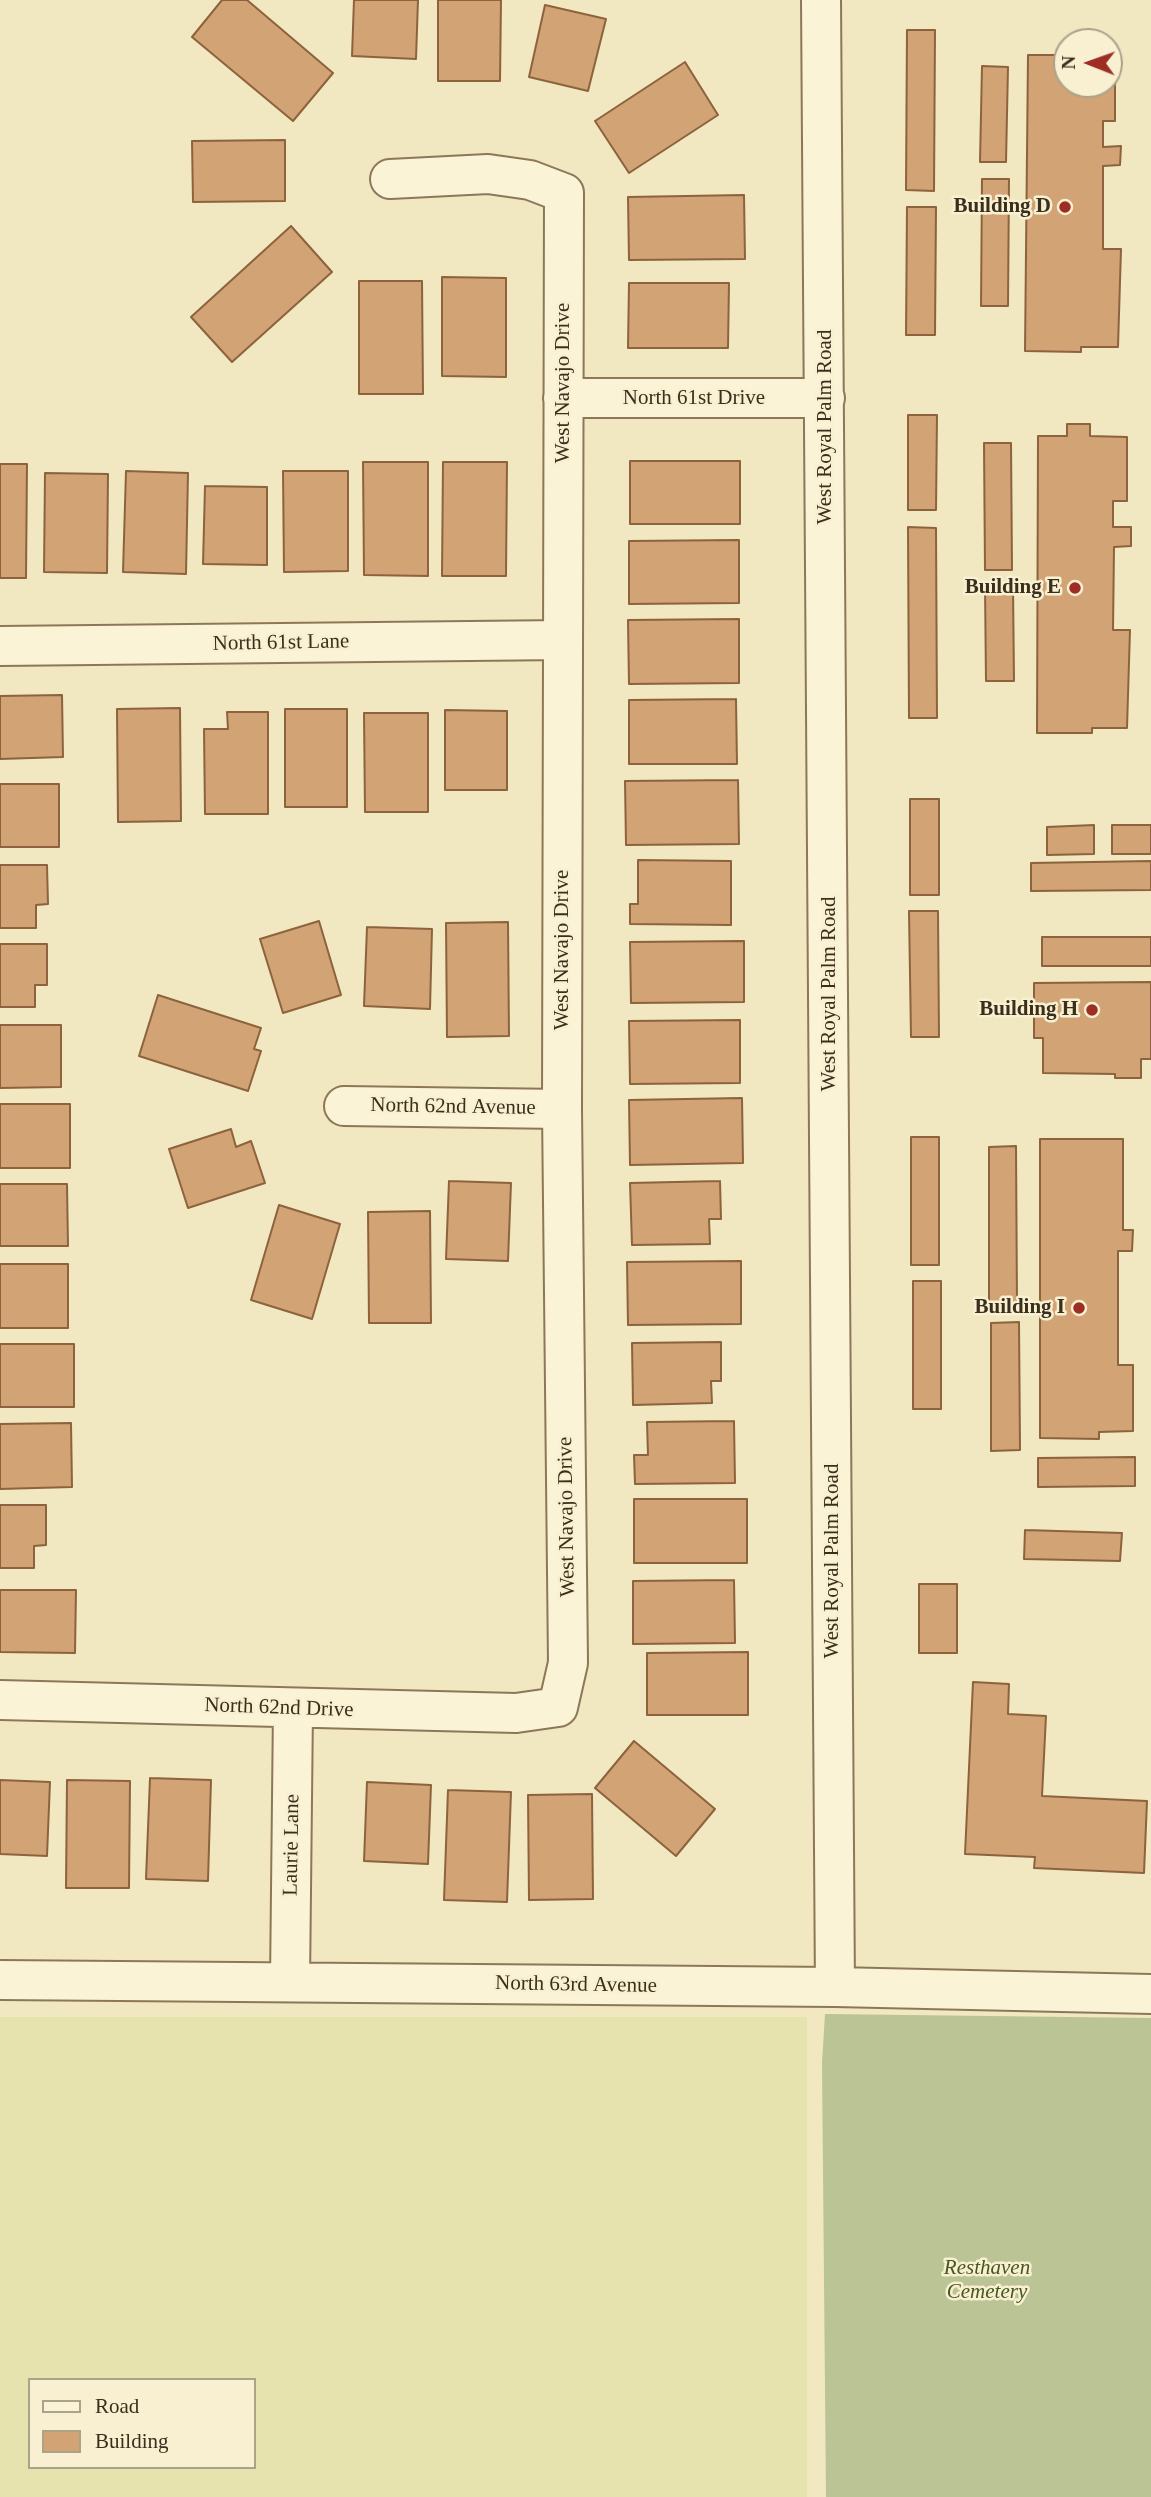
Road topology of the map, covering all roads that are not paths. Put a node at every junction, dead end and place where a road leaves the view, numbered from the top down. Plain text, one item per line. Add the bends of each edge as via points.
1 (821, 0) edge
2 (390, 179) dead end
3 (562, 398) junction
4 (825, 398) junction
5 (563, 640) junction
6 (0, 646) edge
7 (344, 1105) dead end
8 (562, 1109) junction
9 (0, 1700) edge
10 (558, 1707) joint
11 (293, 1708) junction
12 (0, 1980) edge
13 (290, 1982) junction
14 (835, 1987) junction
15 (1151, 1994) edge

1 - 4 street, West Royal Palm Road
2 - 3 street, West Navajo Drive via 488,174 530,180 564,193
3 - 4 street, North 61st Drive
3 - 5 street, West Navajo Drive
4 - 14 street, West Royal Palm Road
5 - 6 street, North 61st Lane
5 - 8 street, West Navajo Drive
7 - 8 street, North 62nd Avenue
8 - 10 street, West Navajo Drive via 568,1663
9 - 11 street, North 62nd Drive
10 - 11 street, North 62nd Drive via 516,1713
11 - 13 street, Laurie Lane
12 - 13 street, North 63rd Avenue
13 - 14 street, North 63rd Avenue
14 - 15 street, North 63rd Avenue

